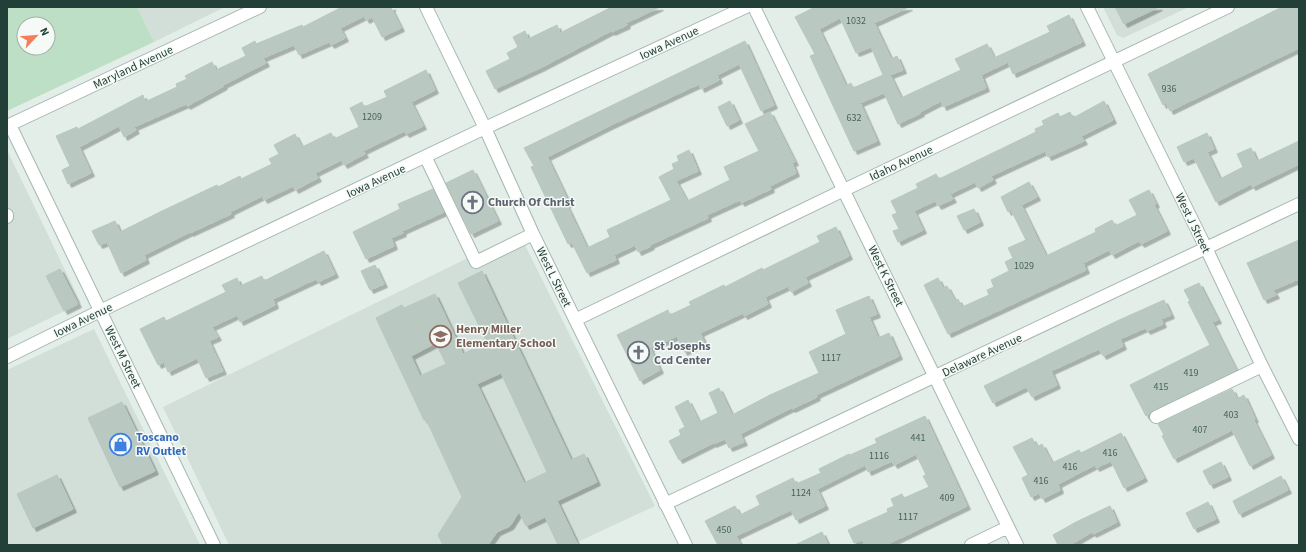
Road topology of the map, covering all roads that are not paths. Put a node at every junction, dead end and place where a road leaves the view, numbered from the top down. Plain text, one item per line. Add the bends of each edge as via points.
1 (260, 7) edge
2 (426, 7) edge
3 (746, 7) edge
4 (754, 7) edge
5 (1087, 7) edge
6 (1228, 7) edge
7 (1114, 62) junction
8 (8, 126) edge
9 (485, 128) junction
10 (426, 158) junction
11 (844, 190) junction
12 (1299, 204) edge
13 (533, 234) junction
14 (1206, 248) junction
15 (100, 311) junction
16 (575, 320) junction
17 (7, 357) edge
18 (1262, 366) junction
19 (935, 377) junction
20 (1156, 417) dead end
21 (1296, 425) edge
22 (1299, 439) edge
23 (665, 504) junction
24 (1008, 527) junction
25 (214, 545) edge
26 (686, 545) edge
27 (971, 545) edge
28 (1017, 545) edge

1 - 8 street, Maryland Avenue
2 - 9 street, West L Street
3 - 9 street, Iowa Avenue
4 - 11 street, West K Street
5 - 7 street, West J Street
6 - 7 street, Idaho Avenue
7 - 11 street, Idaho Avenue
7 - 14 street, West J Street
8 - 15 street, West M Street
9 - 10 street, Iowa Avenue
9 - 13 street, West L Street
10 - 13 street via 476,262
10 - 15 street, Iowa Avenue
11 - 16 street, Idaho Avenue
11 - 19 street, West K Street
12 - 14 street, Delaware Avenue
13 - 16 street, West L Street
14 - 18 street, West J Street
14 - 19 street, Delaware Avenue
15 - 17 street, Iowa Avenue
15 - 25 street, West M Street
16 - 23 street, West L Street
18 - 20 street
18 - 21 street, West J Street
19 - 23 street, Delaware Avenue
19 - 24 street, West K Street
21 - 22 street, West J Street
23 - 26 street, West L Street
24 - 27 street
24 - 28 street, West K Street

